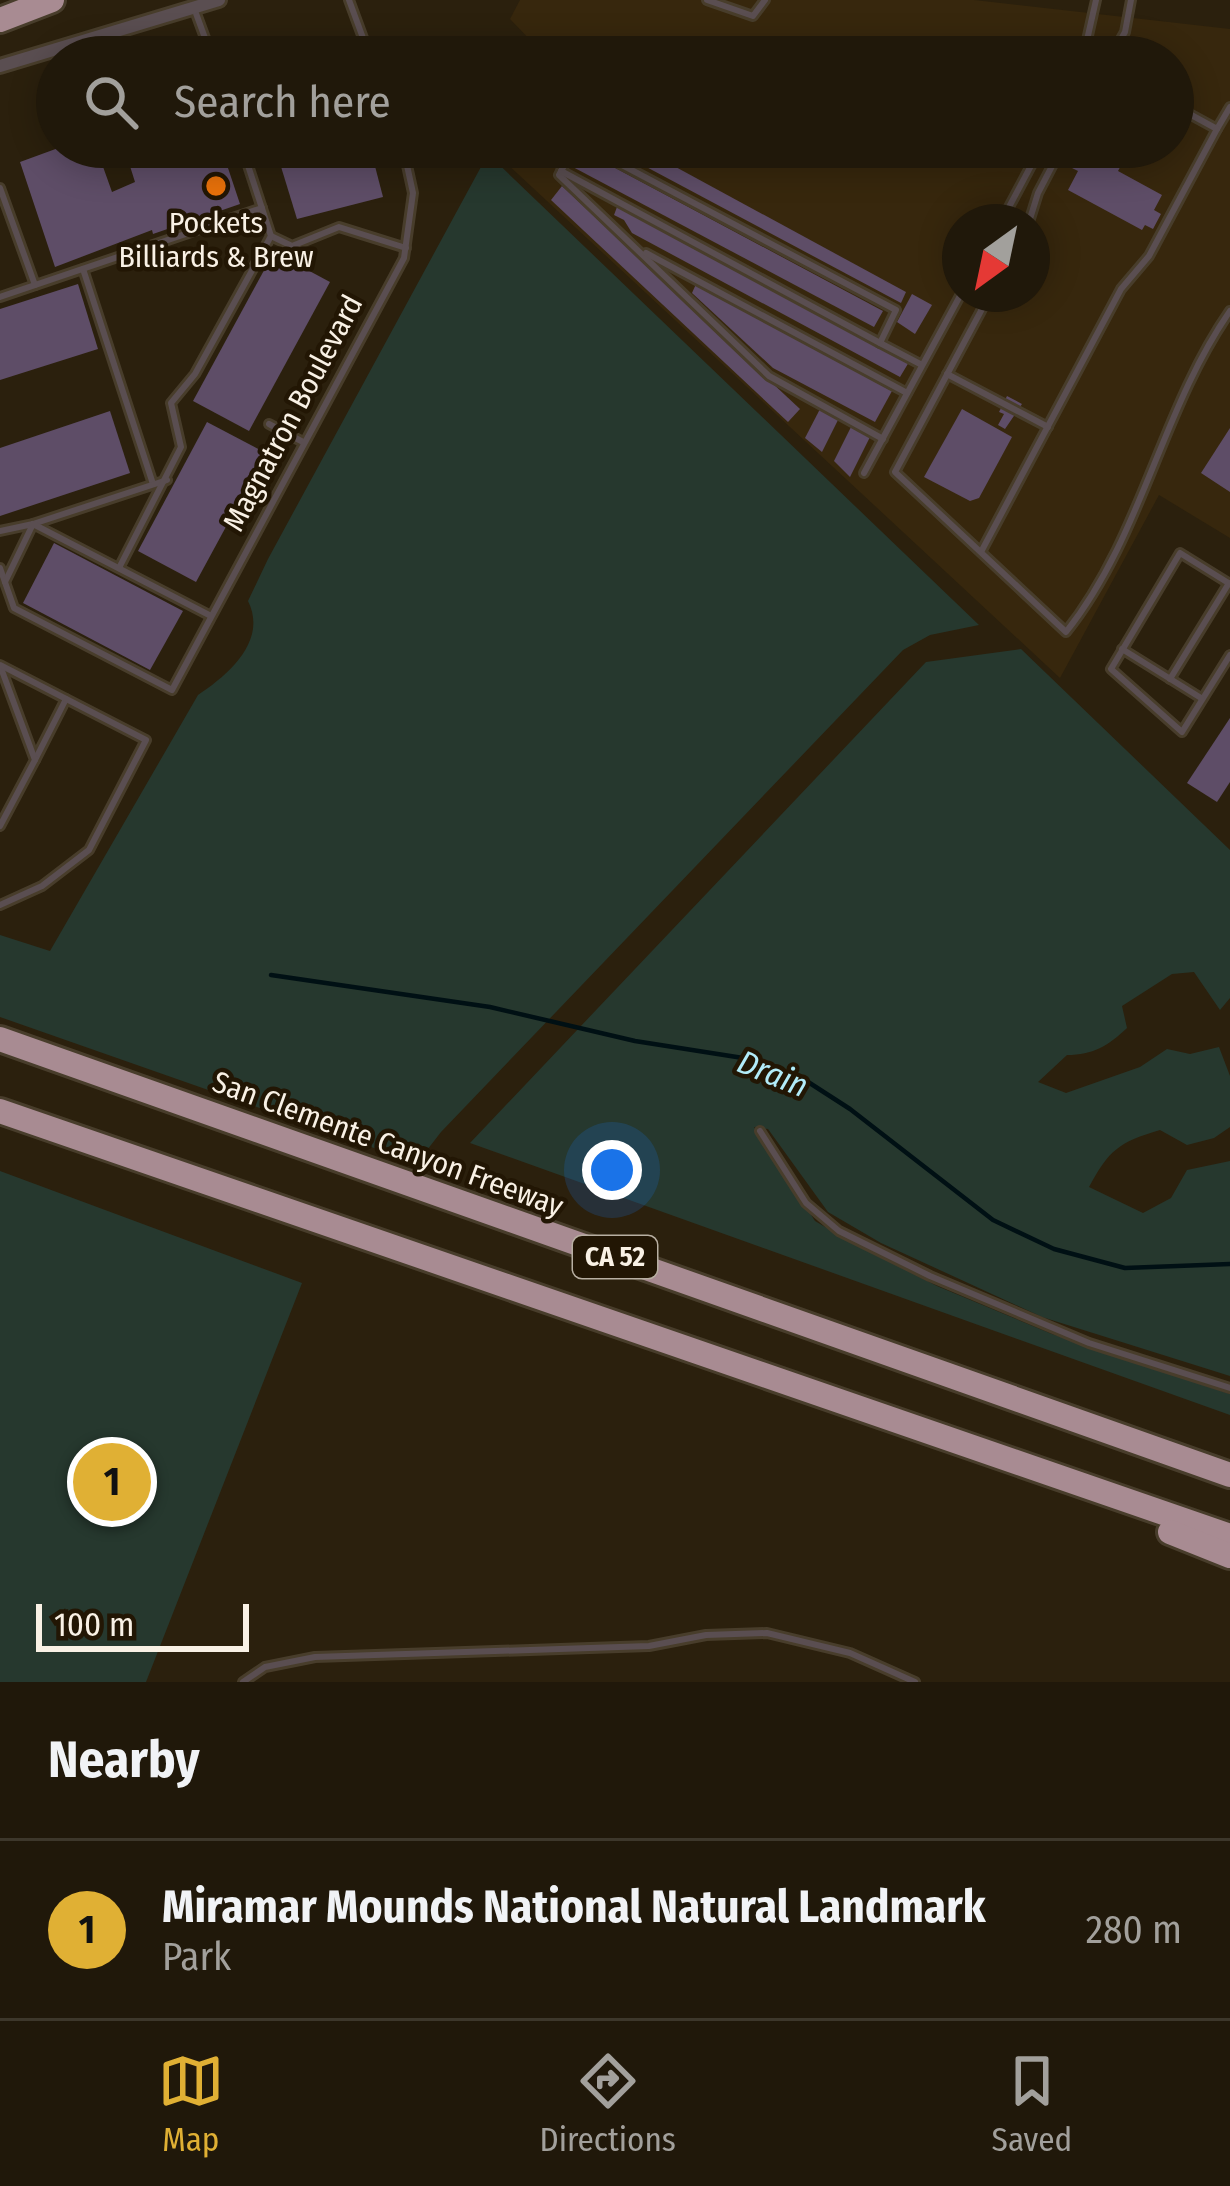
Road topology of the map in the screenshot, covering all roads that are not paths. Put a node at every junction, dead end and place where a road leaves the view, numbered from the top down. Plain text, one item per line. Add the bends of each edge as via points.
1 (52, 0) edge
2 (219, 0) edge
3 (349, 0) edge
4 (707, 0) edge
5 (765, 0) edge
6 (1096, 0) edge
7 (1131, 0) edge
8 (194, 8) junction
9 (0, 20) edge
10 (100, 36) edge
11 (204, 36) edge
12 (362, 36) edge
13 (1091, 36) edge
14 (1123, 36) edge
15 (36, 55) edge
16 (0, 66) edge
17 (1230, 107) edge
18 (1194, 116) edge
19 (1217, 129) junction
20 (249, 168) edge
21 (408, 168) edge
22 (563, 168) edge
23 (628, 168) edge
24 (1030, 168) edge
25 (1052, 168) edge
26 (561, 171) junction
27 (0, 188) edge
28 (1011, 204) edge
29 (1035, 204) edge
30 (262, 208) junction
31 (271, 236) junction
32 (406, 248) junction
33 (636, 248) junction
34 (83, 268) junction
35 (35, 285) junction
36 (0, 297) edge
37 (1230, 311) edge
38 (951, 312) edge
39 (981, 312) edge
40 (880, 343) junction
41 (922, 365) junction
42 (947, 374) junction
43 (908, 393) junction
44 (269, 424) dead end
45 (1048, 428) junction
46 (883, 439) junction
47 (304, 442) junction
48 (864, 473) dead end
49 (167, 480) junction
50 (153, 484) junction
51 (33, 524) junction
52 (0, 531) edge
53 (981, 552) junction
54 (0, 568) edge
55 (119, 568) junction
56 (5, 582) junction
57 (1229, 584) edge
58 (211, 616) junction
59 (1122, 649) junction
60 (1230, 655) edge
61 (0, 665) edge
62 (1221, 668) junction
63 (1230, 674) edge
64 (1170, 679) junction
65 (4, 685) edge
66 (66, 699) junction
67 (1202, 699) junction
68 (35, 760) junction
69 (14, 800) junction
70 (0, 805) edge
71 (0, 826) edge
72 (0, 905) edge
73 (0, 1039) edge
74 (0, 1111) edge
75 (760, 1131) dead end
76 (1230, 1388) edge
77 (998, 1456) junction
78 (1230, 1475) edge
79 (1230, 1537) edge
80 (1230, 1556) edge
81 (243, 1682) edge
82 (915, 1682) edge

1 - 9 highway
2 - 8 street
3 - 12 lane
4 - 5 lane via 753,16
6 - 13 lane
7 - 14 lane
8 - 10 street
8 - 11 lane
15 - 16 street
17 - 19 lane
18 - 19 lane
19 - 45 lane
20 - 30 lane
21 - 32 lane, Magnatron Boulevard
22 - 26 lane
23 - 40 lane via 896,310
24 - 28 lane
25 - 29 lane
26 - 33 lane
26 - 40 lane
27 - 35 lane
30 - 31 lane
30 - 34 lane
31 - 32 lane via 292,247 339,227
31 - 49 lane via 172,404 182,447
32 - 47 lane, Magnatron Boulevard
33 - 43 lane
33 - 46 lane via 770,376
34 - 35 lane
34 - 50 lane
35 - 36 lane
37 - 53 lane via 1175,410 1130,521 1066,632
38 - 41 lane
39 - 42 lane
40 - 41 lane
41 - 43 lane
42 - 45 lane
42 - 53 lane via 895,472
43 - 46 lane
44 - 47 lane
45 - 53 lane
46 - 48 lane
47 - 58 lane, Magnatron Boulevard
49 - 50 lane
49 - 55 lane
50 - 51 lane
51 - 52 lane
51 - 55 lane
51 - 56 lane
54 - 56 lane
55 - 58 lane
56 - 58 lane, Magnatron Boulevard via 14,608 172,690
57 - 59 lane via 1180,553
57 - 64 lane
59 - 64 lane
59 - 67 lane via 1111,669 1182,732
60 - 62 lane
61 - 65 lane
61 - 66 lane
62 - 63 lane
62 - 67 lane
64 - 67 lane
65 - 68 lane
66 - 68 lane
66 - 72 lane via 146,740 89,850
68 - 69 lane
69 - 70 lane
69 - 71 lane
73 - 78 highway, San Clemente Canyon Freeway / CA 52
74 - 77 highway, CA 52
75 - 76 lane via 806,1203 839,1231 1071,1335
77 - 79 highway, CA 52
77 - 80 highway
81 - 82 lane via 266,1667 315,1657 649,1646 766,1633 850,1653

